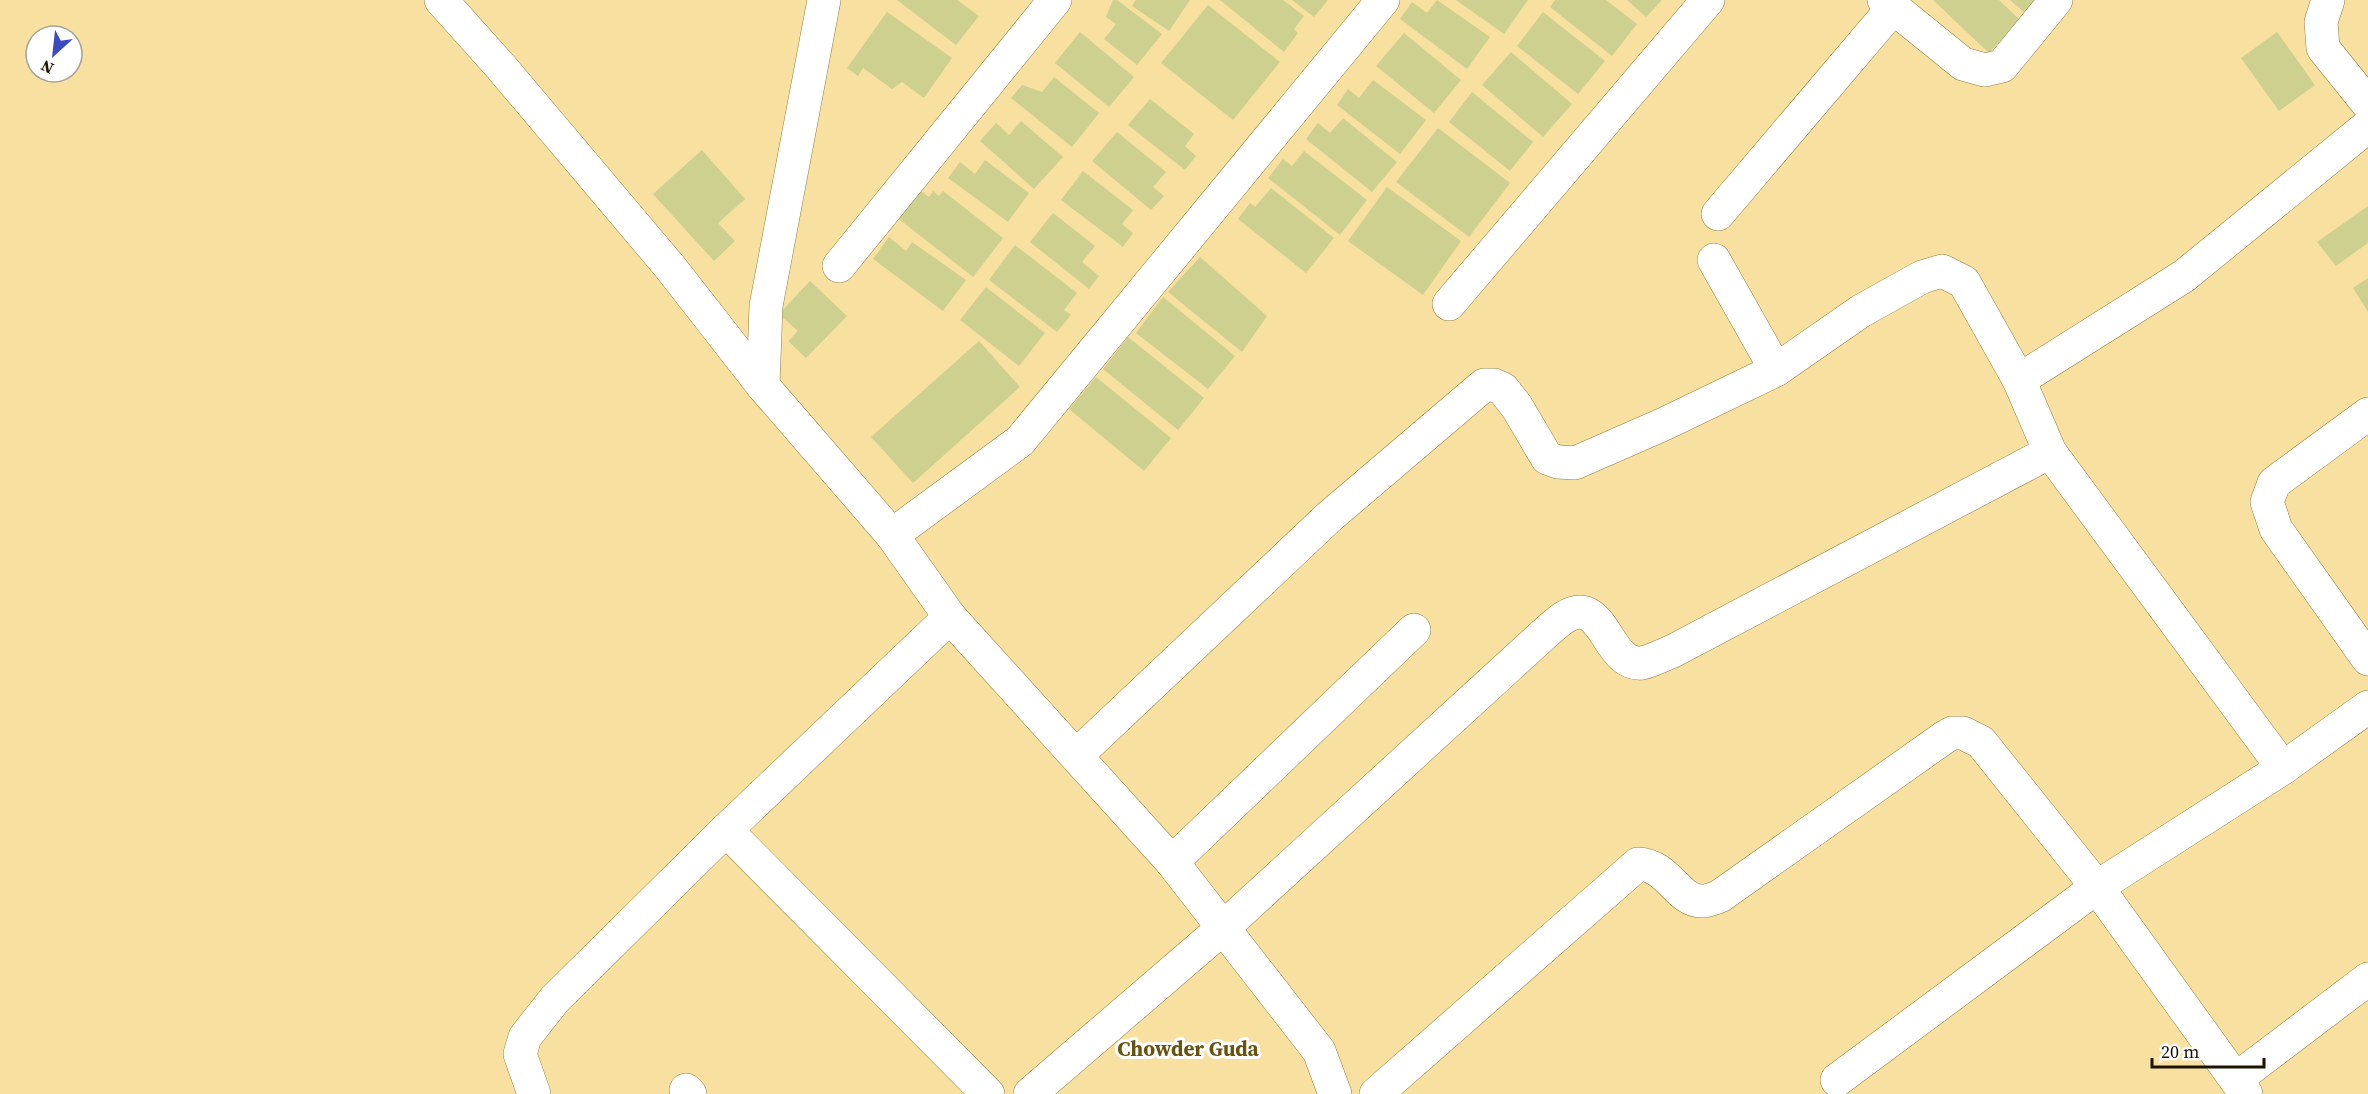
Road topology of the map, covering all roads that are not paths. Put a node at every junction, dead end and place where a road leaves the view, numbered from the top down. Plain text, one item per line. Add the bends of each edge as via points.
1 (441, 0) edge
2 (824, 0) edge
3 (1055, 0) edge
4 (1383, 0) edge
5 (1708, 0) edge
6 (2056, 0) edge
7 (2328, 0) edge
8 (1888, 4) edge
9 (2368, 104) edge
10 (2368, 126) edge
11 (1718, 214) dead end
12 (1714, 260) dead end
13 (838, 266) dead end
14 (1449, 304) dead end
15 (1776, 370) junction
16 (2019, 380) junction
17 (763, 386) junction
18 (2368, 414) edge
19 (2050, 452) junction
20 (892, 535) junction
21 (950, 617) junction
22 (1414, 630) dead end
23 (2368, 658) edge
24 (2368, 707) edge
25 (1077, 755) junction
26 (2283, 768) junction
27 (726, 830) junction
28 (1172, 862) junction
29 (2097, 887) junction
30 (1223, 928) junction
31 (2368, 979) edge
32 (1837, 1080) dead end
33 (2241, 1087) edge
34 (534, 1094) edge
35 (988, 1094) edge
36 (1030, 1094) edge
37 (1335, 1094) edge
38 (1376, 1094) edge

1 - 17 street via 670,267
2 - 17 street via 766,306
3 - 13 street
4 - 20 street via 1020,441
5 - 14 street
6 - 8 street via 2002,66 1985,70 1963,64
7 - 9 street via 2321,22 2323,48
8 - 11 street
10 - 16 street via 2184,276
12 - 15 street
15 - 16 street via 1861,312 1922,277 1942,272 1964,282
15 - 25 street via 1575,463 1547,458 1503,389 1484,385 1329,517
16 - 19 street
17 - 20 street
18 - 23 street via 2274,483 2267,502 2276,529
19 - 26 street
19 - 30 street via 1673,651 1642,663 1618,654 1592,617 1580,613 1567,616
20 - 21 street
21 - 25 street
21 - 27 street
22 - 28 street
24 - 26 street
25 - 28 street
26 - 29 street
27 - 34 street via 555,999 529,1031 520,1054
27 - 35 street
28 - 30 street
29 - 32 street
29 - 33 street
29 - 38 street via 1981,742 1963,733 1952,733 1720,896 1700,902 1686,896 1659,869 1638,864
30 - 36 street
30 - 37 street via 1319,1051
31 - 33 street

